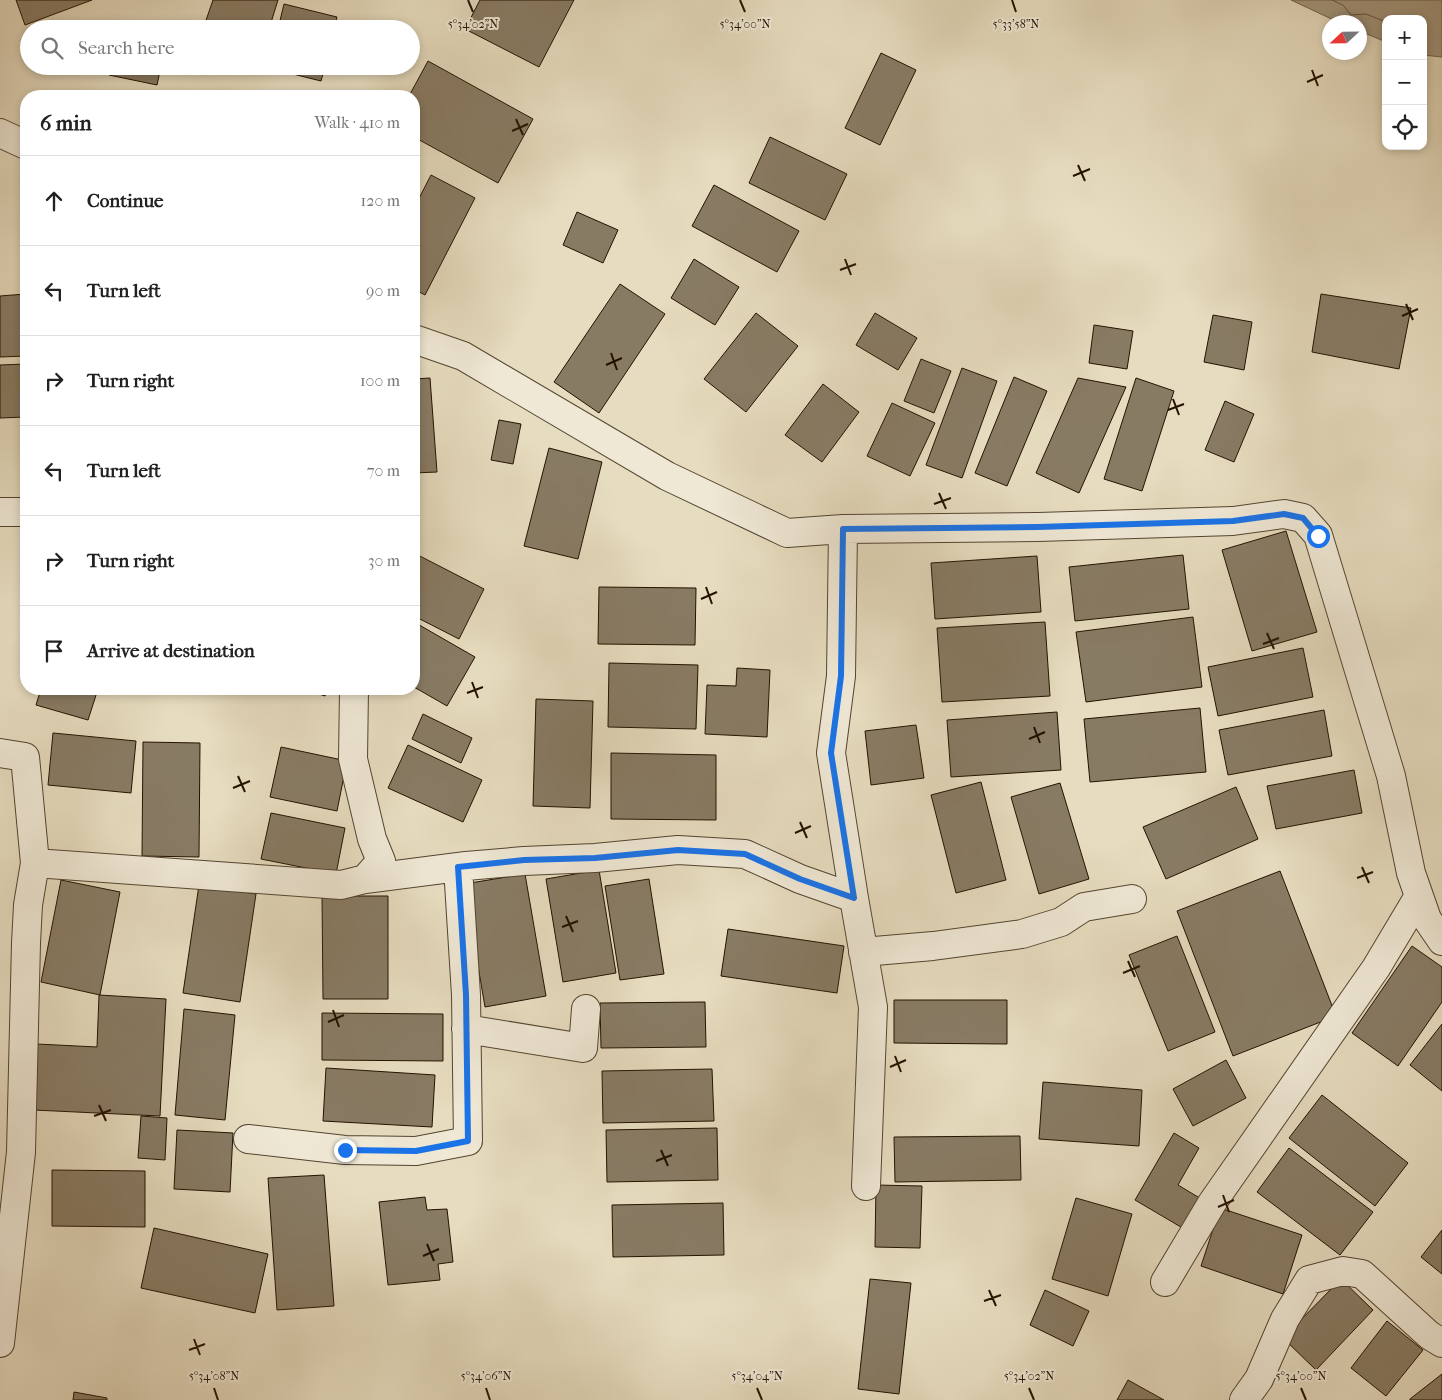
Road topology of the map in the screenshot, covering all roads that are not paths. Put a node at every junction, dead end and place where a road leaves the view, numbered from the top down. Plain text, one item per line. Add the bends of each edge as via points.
1 (0, 133) edge
2 (20, 142) edge
3 (420, 341) edge
4 (0, 512) edge
5 (20, 512) edge
6 (843, 529) junction
7 (354, 695) edge
8 (0, 753) edge
9 (35, 863) junction
10 (458, 867) junction
11 (365, 879) junction
12 (1419, 896) junction
13 (854, 898) junction
14 (1132, 899) dead end
15 (1442, 941) edge
16 (862, 952) junction
17 (586, 1009) dead end
18 (466, 1029) junction
19 (248, 1139) dead end
20 (866, 1186) dead end
21 (1165, 1282) dead end
22 (0, 1343) edge
23 (1442, 1344) edge
24 (1244, 1400) edge

1 - 2 street
3 - 6 street via 463,356 667,476 787,533
4 - 5 street
6 - 12 street via 1233,521 1284,514 1303,518 1318,536 1391,776
6 - 13 street via 841,676 831,753
7 - 11 street via 353,759 372,838 381,861
8 - 9 street via 26,757
9 - 11 street via 341,885
9 - 22 street via 26,943 21,1152
10 - 11 street
10 - 13 street via 678,850 745,854 800,879
10 - 18 street
12 - 15 street via 1427,919
12 - 21 street via 1376,968 1212,1203
13 - 16 street
14 - 16 street via 1084,907 1060,922 1022,934
16 - 20 street via 873,1007
17 - 18 street via 583,1048
18 - 19 street via 468,1141 416,1151 345,1150
23 - 24 street via 1362,1274 1343,1271 1309,1280 1285,1319 1259,1379

